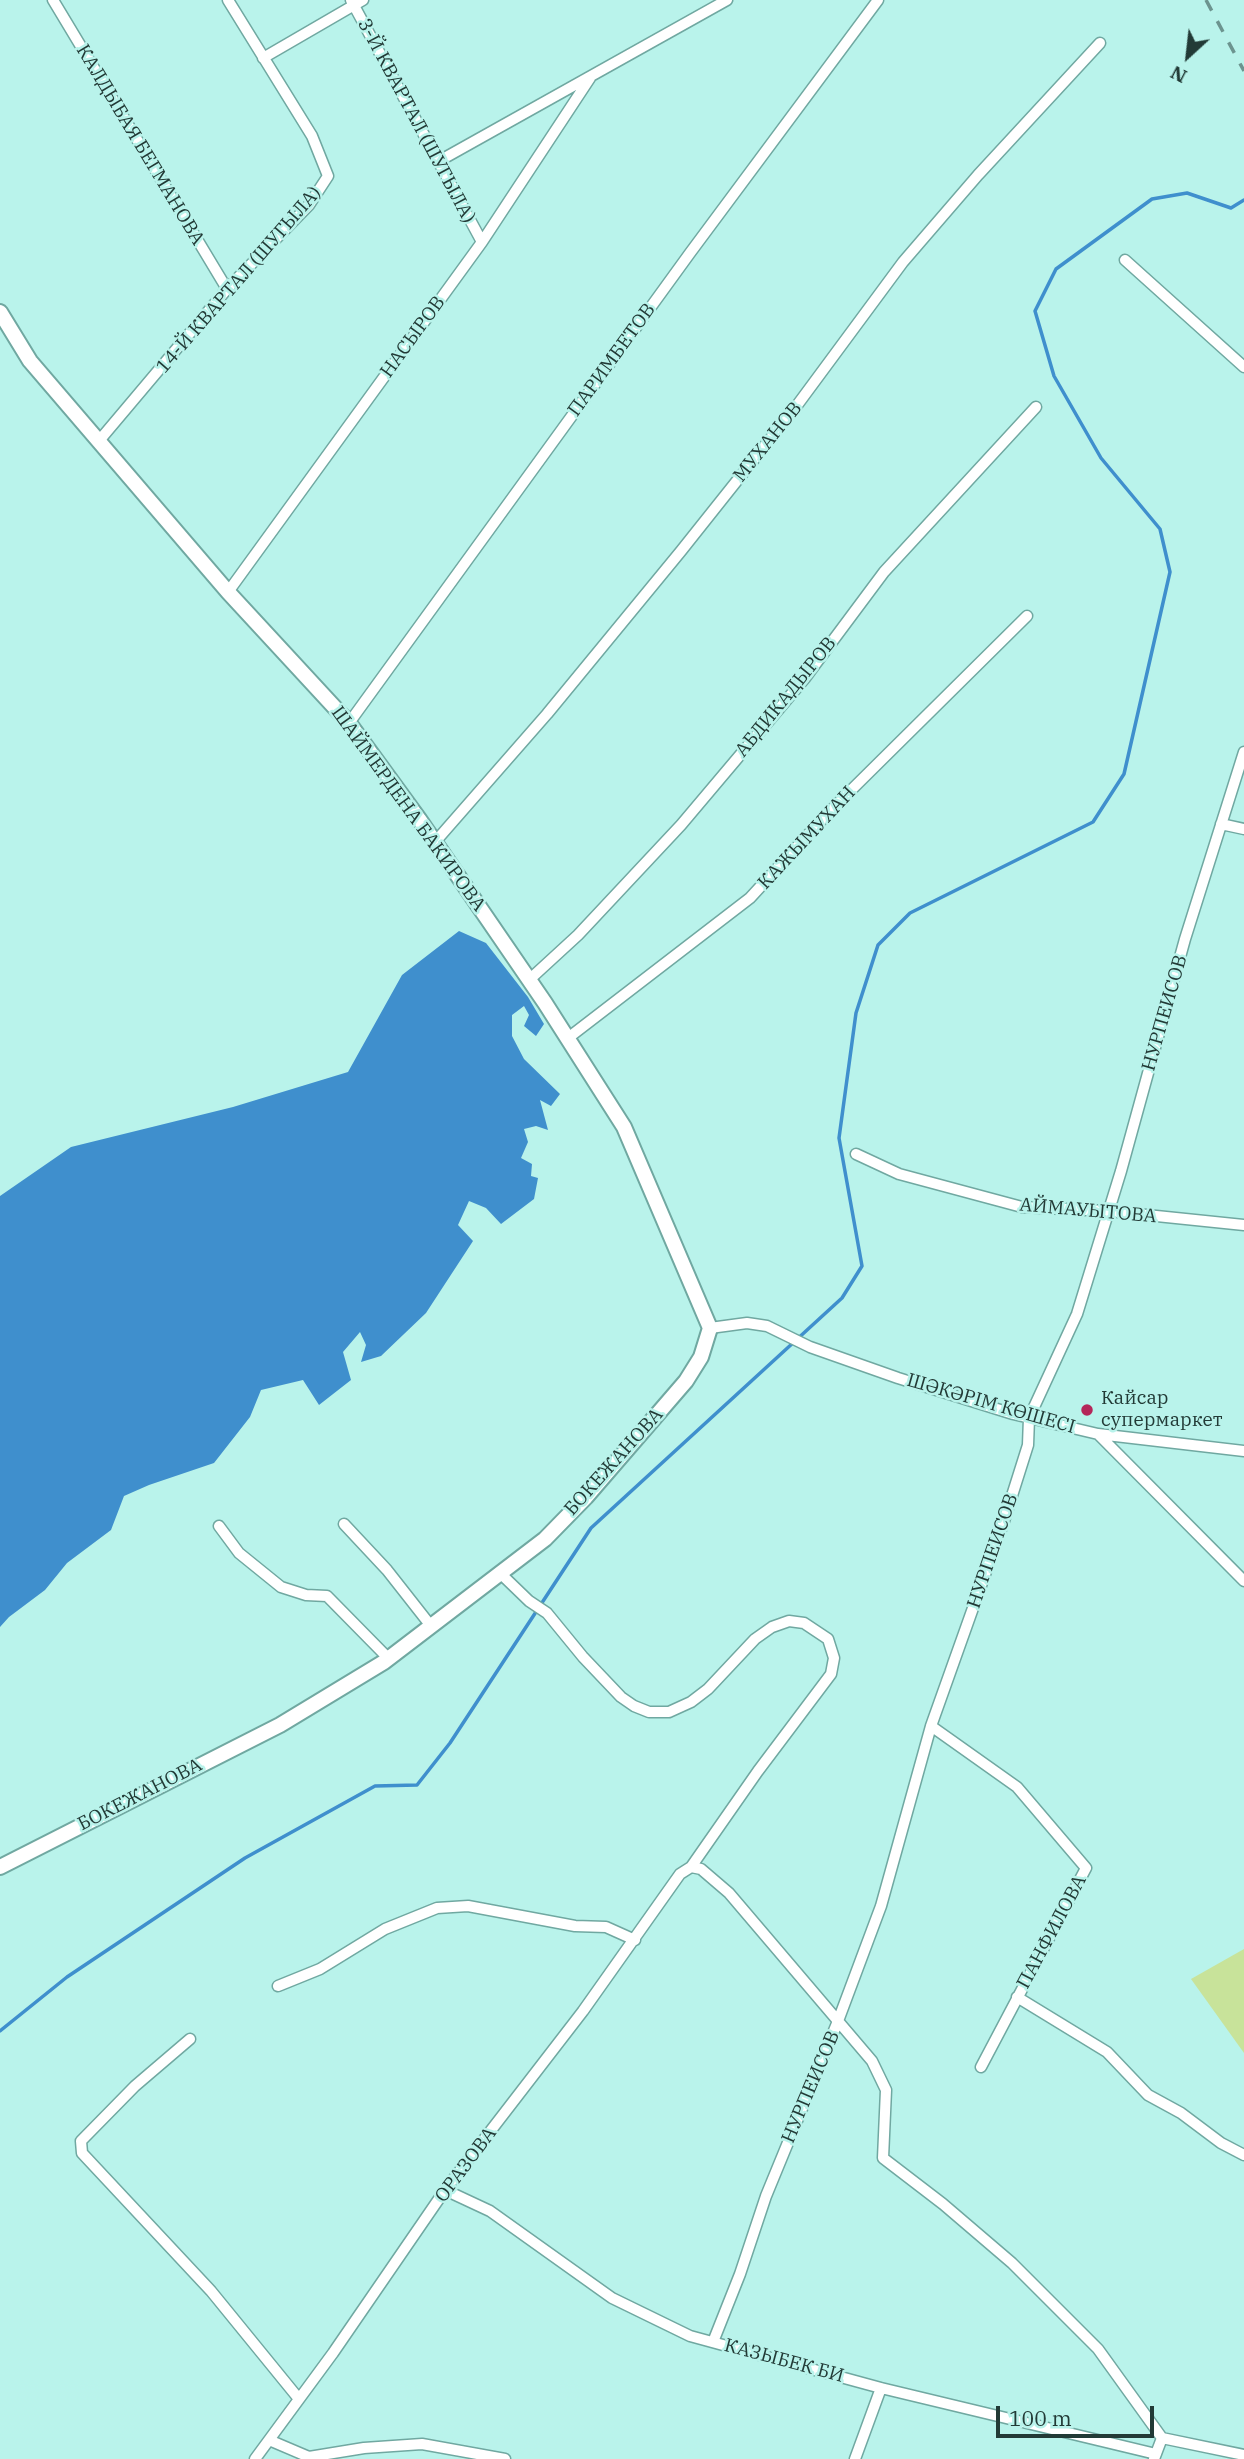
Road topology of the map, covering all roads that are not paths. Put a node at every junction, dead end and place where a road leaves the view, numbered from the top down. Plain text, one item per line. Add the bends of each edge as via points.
1 (53, 0) edge
2 (228, 0) edge
3 (727, 0) edge
4 (878, 0) edge
5 (356, 2) edge
6 (1100, 43) dead end
7 (263, 58) junction
8 (590, 78) junction
9 (439, 161) junction
10 (482, 242) junction
11 (1125, 260) dead end
12 (227, 289) junction
13 (0, 312) edge
14 (1244, 367) edge
15 (1036, 407) dead end
16 (98, 442) junction
17 (229, 592) junction
18 (1027, 616) dead end
19 (349, 723) junction
20 (1244, 752) edge
21 (1222, 824) junction
22 (1244, 829) edge
23 (435, 842) junction
24 (529, 980) junction
25 (568, 1038) junction
26 (856, 1154) dead end
27 (1108, 1212) junction
28 (1244, 1225) edge
29 (710, 1328) junction
30 (1029, 1418) junction
31 (1098, 1434) junction
32 (1244, 1451) edge
33 (344, 1524) dead end
34 (219, 1526) dead end
35 (500, 1573) junction
36 (1244, 1581) edge
37 (431, 1626) junction
38 (389, 1658) junction
39 (931, 1726) junction
40 (0, 1867) edge
41 (691, 1867) junction
42 (635, 1940) junction
43 (278, 1986) dead end
44 (1017, 1997) junction
45 (838, 2021) junction
46 (190, 2039) dead end
47 (981, 2067) dead end
48 (1244, 2155) edge
49 (445, 2190) junction
50 (713, 2342) junction
51 (881, 2388) junction
52 (299, 2399) junction
53 (1162, 2438) junction
54 (269, 2440) junction
55 (1244, 2455) edge
56 (1155, 2457) edge
57 (255, 2459) edge
58 (505, 2459) edge
59 (855, 2459) edge

1 - 12 street, КАЛДЫБАЯ БЕГМАНОВА
2 - 7 street, 14-Й КВАРТАЛ (ШУГЫЛА)
3 - 8 street
4 - 19 street, ПАРИМБЕТОВ
5 - 7 street
5 - 9 street, 3-Й КВАРТАЛ (ШУГЫЛА)
6 - 23 street, МУХАНОВ via 904,262 799,404 681,551
7 - 12 street, 14-Й КВАРТАЛ (ШУГЫЛА) via 312,136 328,176 309,205
8 - 9 street
8 - 10 street, НАСЫРОВ
9 - 10 street, 3-Й КВАРТАЛ (ШУГЫЛА)
10 - 17 street, НАСЫРОВ
11 - 14 street
12 - 16 street, 14-Й КВАРТАЛ (ШУГЫЛА)
13 - 16 street, ШАЙМЕРДЕНА БАКИРОВА via 30,362
15 - 24 street, АБДИКАДЫРОВ via 884,572 805,678 681,825
16 - 17 street, ШАЙМЕРДЕНА БАКИРОВА
17 - 19 street, ШАЙМЕРДЕНА БАКИРОВА
18 - 25 street, КАЖЫМУХАН via 829,812 751,898
19 - 23 street, ШАЙМЕРДЕНА БАКИРОВА
20 - 21 street, НУРПЕИСОВ
21 - 22 street
21 - 27 street, НУРПЕИСОВ
23 - 24 street, ШАЙМЕРДЕНА БАКИРОВА
24 - 25 street, ШАЙМЕРДЕНА БАКИРОВА
25 - 29 street, ШАЙМЕРДЕНА БАКИРОВА via 624,1127
26 - 27 street, АЙМАУЫТОВА via 899,1174 1022,1207
27 - 28 street, АЙМАУЫТОВА
27 - 30 street, НУРПЕИСОВ via 1077,1314
29 - 30 street, ШӘКӘРІМ КӨШЕСІ via 747,1323 767,1326 810,1347 898,1378
29 - 35 street, БОКЕЖАНОВА via 701,1357 686,1381 545,1539
30 - 31 street, ШӘКӘРІМ КӨШЕСІ
30 - 39 street, НУРПЕИСОВ via 1028,1446
31 - 32 street, ШӘКӘРІМ КӨШЕСІ
31 - 36 street
33 - 37 street
34 - 38 street via 239,1553 281,1587 327,1596
35 - 37 street, БОКЕЖАНОВА
35 - 41 street via 547,1613 621,1697 649,1712 669,1712 691,1702 772,1627 789,1621 804,1623 828,1639 834,1658 831,1674
37 - 38 street, БОКЕЖАНОВА
38 - 40 street, БОКЕЖАНОВА via 280,1725
39 - 44 street, ПАНФИЛОВА via 1017,1787 1086,1868
39 - 45 street, НУРПЕИСОВ via 881,1906
41 - 42 street, ОРАЗОВА via 680,1874
41 - 45 street via 701,1869 729,1893
42 - 43 street via 606,1927 575,1926 468,1906 438,1908 385,1929 320,1969
42 - 49 street, ОРАЗОВА
44 - 47 street, ПАНФИЛОВА
44 - 48 street, ПАНФИЛОВА via 1107,2052 1148,2095
45 - 50 street, НУРПЕИСОВ via 766,2196
45 - 53 street via 872,2061 886,2090 883,2158 1013,2263 1098,2349
46 - 52 street via 81,2141 82,2153 211,2291
49 - 50 street, КАЗЫБЕК БИ via 490,2211 612,2298 690,2336
49 - 52 street, ОРАЗОВА
50 - 51 street, КАЗЫБЕК БИ
51 - 56 street, КАЗЫБЕК БИ
51 - 59 street
52 - 54 street, ОРАЗОВА
53 - 55 street
53 - 56 street
54 - 57 street, ОРАЗОВА
54 - 58 street via 309,2457 422,2444

